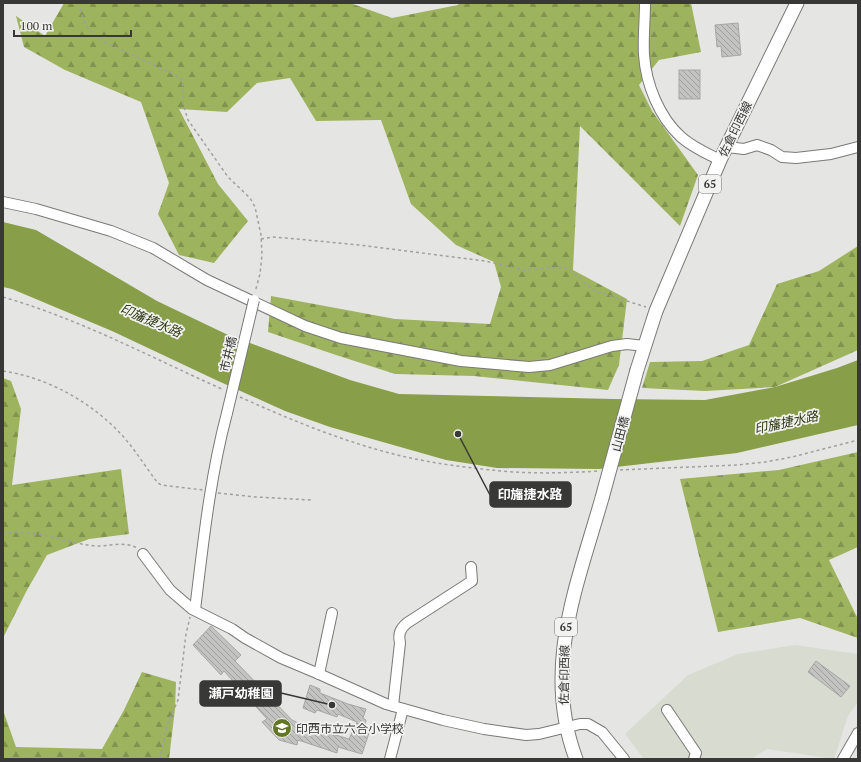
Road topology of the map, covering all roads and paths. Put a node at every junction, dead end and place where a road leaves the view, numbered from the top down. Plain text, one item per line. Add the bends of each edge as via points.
1 (79, 3) edge
2 (645, 3) edge
3 (797, 3) edge
4 (727, 147) junction
5 (858, 147) edge
6 (720, 160) junction
7 (3, 202) edge
8 (261, 239) junction
9 (3, 297) edge
10 (254, 300) joint
11 (656, 311) junction
12 (644, 346) junction
13 (637, 370) joint
14 (3, 371) edge
15 (224, 390) dead end
16 (237, 396) dead end
17 (858, 440) edge
18 (618, 470) dead end
19 (602, 471) dead end
20 (210, 492) junction
21 (602, 498) joint
22 (311, 500) dead end
23 (3, 534) edge
24 (143, 554) joint
25 (470, 567) dead end
26 (193, 609) junction
27 (332, 614) dead end
28 (319, 674) junction
29 (398, 707) junction
30 (667, 710) dead end
31 (567, 727) junction
32 (858, 733) edge
33 (160, 759) edge
34 (390, 759) edge
35 (576, 759) edge
36 (624, 759) edge
37 (694, 759) edge
38 (843, 759) edge

1 - 8 path via 92,34 181,79 183,104 188,120 228,177 250,198 255,207
2 - 6 street via 644,55 651,90 664,116 681,137
3 - 4 main road, 佐倉印西線 / 65
4 - 5 street via 744,148 757,145 771,150 782,158 813,156
4 - 6 main road, 佐倉印西線 / 65
6 - 11 main road, 佐倉印西線 / 65
7 - 12 street via 36,208 111,231 153,248 207,280 305,326 341,338 461,361 529,367 550,365 612,346
8 - 10 path via 262,255
8 - 11 path via 273,237 359,245 485,261 524,270 562,267 594,291
9 - 15 path via 92,328
10 - 20 street, 市井橋, bridge via 219,443
11 - 12 main road, 佐倉印西線 / 65
12 - 13 main road, 佐倉印西線 / 65
13 - 21 main road, 山田橋 / 65, bridge
14 - 20 path via 64,391 106,418 162,485
16 - 19 path via 317,430 406,457 502,471 549,474
17 - 18 path via 765,462
20 - 22 path
20 - 26 street, 市井橋
21 - 31 main road, 佐倉印西線 / 65 via 565,633 561,686
23 - 24 path via 32,533 91,545 120,544 133,546
24 - 26 street via 170,590
25 - 29 street via 472,581 407,623 398,635
26 - 28 street via 281,658
26 - 33 path via 186,634 178,700 167,726
27 - 28 street
28 - 29 street
29 - 31 street via 512,734 539,734
29 - 34 street
30 - 37 street via 696,753
31 - 35 main road, 佐倉印西線 / 65
31 - 36 street via 588,724 602,732
32 - 38 street

